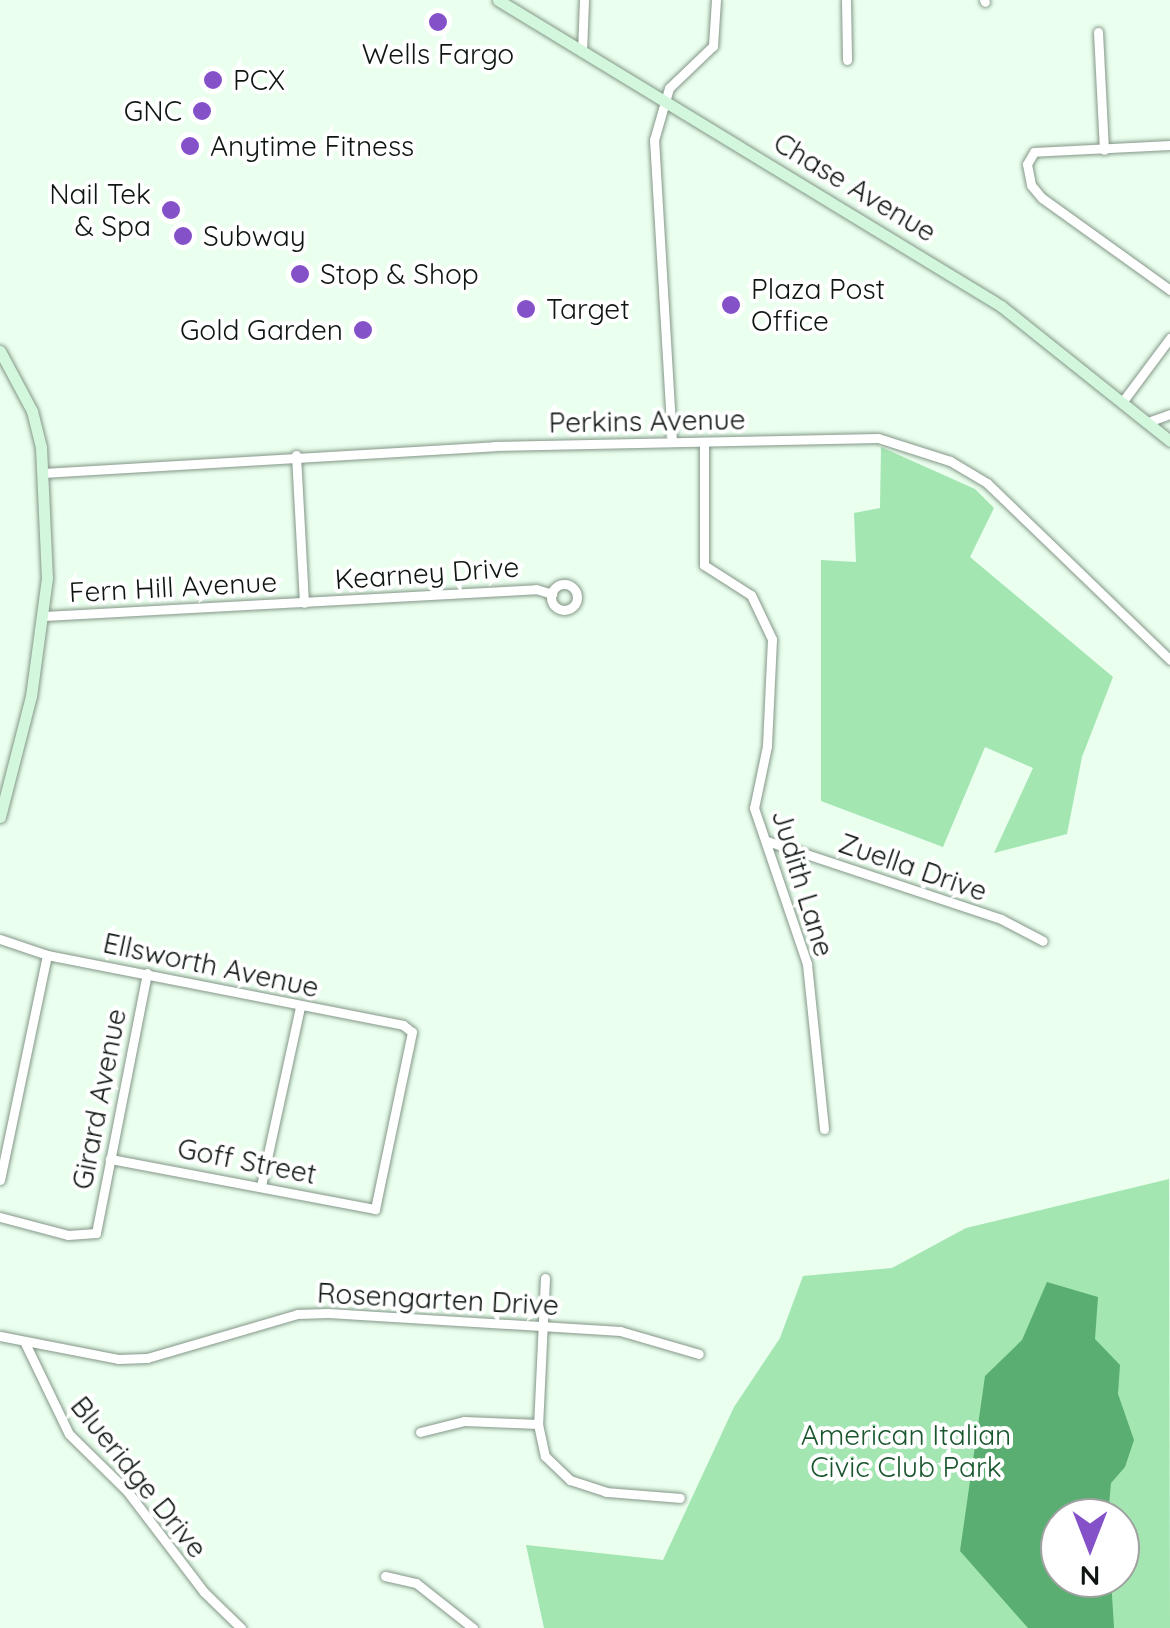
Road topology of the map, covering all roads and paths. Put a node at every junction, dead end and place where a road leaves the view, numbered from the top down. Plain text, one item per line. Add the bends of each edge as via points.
1 (498, 0) edge
2 (584, 0) edge
3 (716, 0) edge
4 (846, 0) edge
5 (1098, 32) dead end
6 (582, 52) junction
7 (847, 60) dead end
8 (662, 100) junction
9 (1170, 145) edge
10 (1104, 150) junction
11 (1170, 290) edge
12 (1170, 338) edge
13 (0, 352) edge
14 (1123, 402) junction
15 (1170, 414) edge
16 (1148, 422) junction
17 (1170, 440) edge
18 (672, 442) junction
19 (704, 444) junction
20 (296, 455) junction
21 (43, 473) junction
22 (552, 594) dead end
23 (304, 604) junction
24 (44, 616) junction
25 (1170, 660) edge
26 (7, 768) edge
27 (0, 817) edge
28 (767, 840) junction
29 (0, 939) edge
30 (1044, 941) dead end
31 (47, 955) junction
32 (147, 974) junction
33 (300, 1007) junction
34 (824, 1129) dead end
35 (110, 1159) junction
36 (0, 1180) edge
37 (261, 1186) junction
38 (375, 1210) joint
39 (0, 1217) edge
40 (545, 1278) dead end
41 (543, 1329) junction
42 (0, 1336) edge
43 (24, 1341) junction
44 (698, 1354) dead end
45 (538, 1424) junction
46 (420, 1432) dead end
47 (680, 1498) dead end
48 (386, 1576) dead end
49 (241, 1628) edge
50 (473, 1628) edge

1 - 6 main road, Chase Avenue
2 - 6 street
3 - 8 street via 714,46
4 - 7 street
5 - 10 street
6 - 8 main road, Chase Avenue
8 - 14 main road, Chase Avenue via 1000,306
8 - 18 street via 654,153
9 - 10 street
10 - 11 street via 1034,152 1027,164 1030,185
12 - 14 street
13 - 21 main road via 32,411
14 - 16 main road, Chase Avenue
15 - 16 street
16 - 17 main road, Chase Avenue
18 - 19 street, Perkins Avenue
18 - 20 street, Perkins Avenue
19 - 25 street, Perkins Avenue via 878,438 950,461 1014,506
19 - 28 street, Judith Lane via 704,565 751,596 772,639 767,746 754,808
20 - 21 street, Perkins Avenue
20 - 23 street
21 - 24 main road
22 - 23 street, Kearney Drive via 536,589
23 - 24 street, Fern Hill Avenue
24 - 26 main road
26 - 27 main road
28 - 30 street, Zuella Drive
28 - 34 street, Judith Lane via 807,964
29 - 31 street, Ellsworth Avenue
31 - 32 street, Ellsworth Avenue
31 - 36 street
32 - 33 street, Ellsworth Avenue
32 - 35 street, Girard Avenue
33 - 37 street
33 - 38 street, Ellsworth Avenue via 402,1024 412,1032
35 - 37 street, Goff Street
35 - 39 street, Girard Avenue via 96,1233 68,1235
37 - 38 street, Goff Street
40 - 41 street
41 - 43 street, Rosengarten Drive via 328,1312 297,1314 147,1358
41 - 44 street, Rosengarten Drive via 620,1330
41 - 45 street
42 - 43 street, Rosengarten Drive
43 - 49 street, Blueridge Drive via 69,1434
45 - 46 street via 464,1420
45 - 47 street via 545,1456 570,1480 606,1492
48 - 50 street via 416,1583

